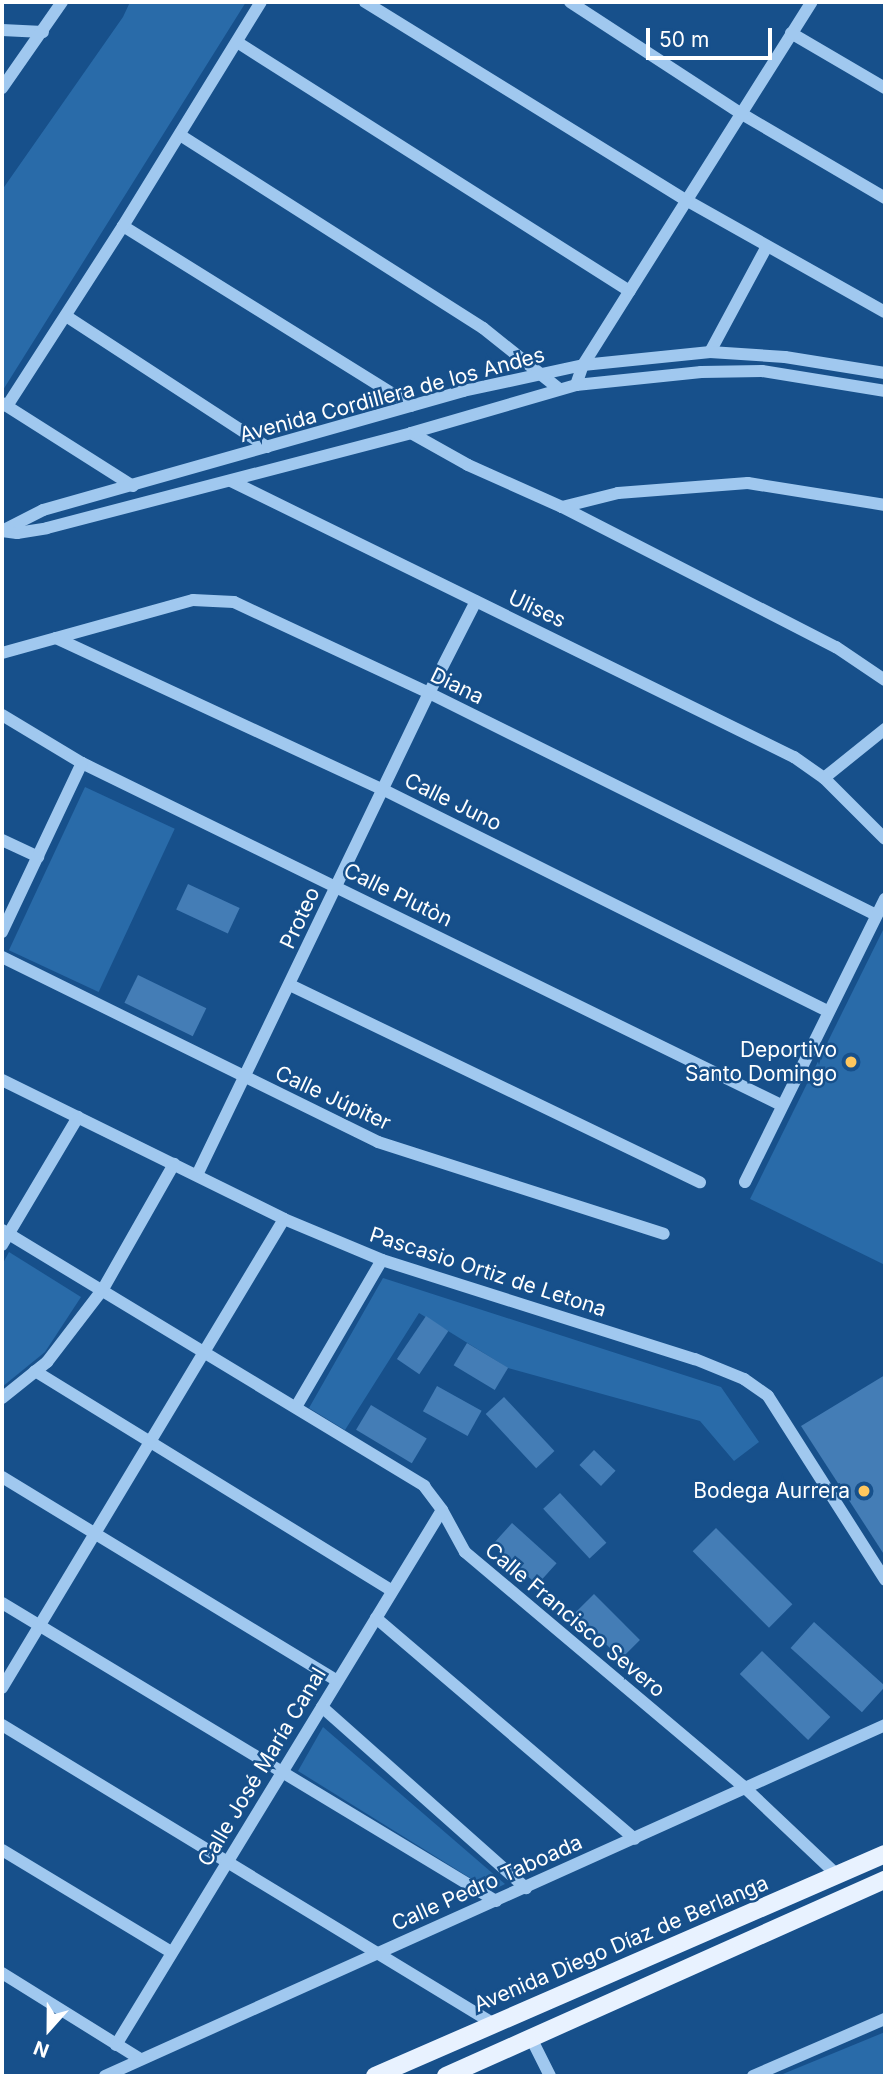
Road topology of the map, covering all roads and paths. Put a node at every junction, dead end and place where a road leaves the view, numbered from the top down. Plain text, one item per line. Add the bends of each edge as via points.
1 (62, 2) edge
2 (261, 2) edge
3 (365, 2) edge
4 (570, 2) edge
5 (812, 2) edge
6 (2, 30) edge
7 (43, 32) junction
8 (791, 33) junction
9 (237, 42) junction
10 (2, 88) edge
11 (885, 88) edge
12 (742, 114) junction
13 (180, 135) junction
14 (885, 198) edge
15 (686, 200) junction
16 (123, 226) junction
17 (767, 246) junction
18 (630, 291) junction
19 (885, 312) edge
20 (66, 316) junction
21 (710, 352) junction
22 (583, 365) junction
23 (885, 373) edge
24 (541, 374) junction
25 (576, 385) junction
26 (558, 388) junction
27 (885, 391) edge
28 (4, 405) edge
29 (412, 406) junction
30 (411, 433) junction
31 (267, 447) junction
32 (231, 481) junction
33 (133, 486) junction
34 (885, 505) edge
35 (562, 507) junction
36 (2, 531) edge
37 (476, 601) junction
38 (56, 638) junction
39 (2, 653) edge
40 (885, 680) edge
41 (429, 693) junction
42 (2, 715) edge
43 (885, 729) edge
44 (82, 764) junction
45 (824, 778) junction
46 (382, 789) junction
47 (885, 839) edge
48 (2, 840) edge
49 (38, 857) junction
50 (336, 886) junction
51 (885, 899) edge
52 (876, 915) junction
53 (2, 932) edge
54 (2, 957) edge
55 (290, 985) junction
56 (828, 1011) junction
57 (245, 1079) junction
58 (2, 1080) edge
59 (781, 1105) junction
60 (78, 1117) junction
61 (174, 1164) junction
62 (197, 1175) junction
63 (700, 1182) dead end
64 (745, 1182) dead end
65 (284, 1219) junction
66 (664, 1234) dead end
67 (4, 1236) edge
68 (382, 1260) junction
69 (103, 1289) junction
70 (204, 1352) junction
71 (35, 1371) junction
72 (2, 1398) edge
73 (296, 1407) junction
74 (150, 1442) junction
75 (2, 1477) edge
76 (443, 1510) junction
77 (94, 1533) junction
78 (885, 1580) edge
79 (392, 1591) junction
80 (2, 1603) edge
81 (376, 1618) junction
82 (40, 1626) junction
83 (337, 1680) junction
84 (2, 1688) edge
85 (322, 1707) junction
86 (2, 1725) edge
87 (885, 1725) edge
88 (283, 1771) junction
89 (743, 1786) junction
90 (635, 1839) junction
91 (2, 1850) edge
92 (885, 1854) edge
93 (228, 1860) junction
94 (837, 1875) junction
95 (885, 1880) edge
96 (526, 1888) junction
97 (496, 1901) junction
98 (171, 1952) junction
99 (380, 1952) junction
100 (2, 1973) edge
101 (885, 2019) edge
102 (494, 2024) junction
103 (531, 2038) junction
104 (116, 2045) junction
105 (140, 2059) junction
106 (104, 2076) edge
107 (375, 2076) edge
108 (446, 2076) edge
109 (550, 2076) edge
110 (753, 2076) edge

1 - 7 street
2 - 9 street
3 - 15 street
4 - 12 street
5 - 8 street
6 - 7 street
7 - 10 street
8 - 11 street
8 - 12 street
9 - 13 street
9 - 18 street
12 - 14 street
12 - 15 street
13 - 16 street
13 - 24 street via 461,314
15 - 17 street
15 - 18 street
16 - 20 street
16 - 29 street
17 - 19 street
17 - 21 street
18 - 22 street
20 - 28 street
20 - 31 street
21 - 22 street, Avenida Cordillera de los Andes
21 - 23 street, Avenida Cordillera de los Andes via 785,357
22 - 24 street, Avenida Cordillera de los Andes
22 - 25 street
24 - 26 street
24 - 29 street, Avenida Cordillera de los Andes
25 - 26 street, Avenida Cordillera de los Andes
25 - 27 street, Avenida Cordillera de los Andes via 762,370
26 - 30 street, Avenida Cordillera de los Andes
28 - 33 street
29 - 31 street, Avenida Cordillera de los Andes
30 - 32 street, Avenida Cordillera de los Andes
30 - 35 street via 468,465
31 - 33 street, Avenida Cordillera de los Andes
32 - 36 street, Avenida Cordillera de los Andes via 47,528
32 - 37 street, Ulises
33 - 36 street, Avenida Cordillera de los Andes via 43,510
34 - 35 street via 748,483 618,493
35 - 40 street via 836,647
37 - 41 street, Proteo
37 - 45 street, Ulises via 757,738
38 - 39 street, Diana
38 - 41 street, Diana via 193,600 225,601 258,612
38 - 46 street, Calle Juno
41 - 46 street, Proteo
41 - 52 street, Diana
42 - 44 street, Calle Plutòn
43 - 45 street
44 - 49 street
44 - 50 street, Calle Plutòn
45 - 47 street, Ulises
46 - 50 street, Proteo
46 - 56 street, Calle Juno
48 - 49 street
49 - 53 street
50 - 55 street, Proteo
50 - 59 street, Calle Plutòn
51 - 52 street
52 - 56 street
54 - 57 street, Calle Júpiter
55 - 57 street, Proteo
55 - 63 street
56 - 59 street
57 - 62 street, Proteo
57 - 66 street, Calle Júpiter via 378,1142
58 - 60 street, Pascasio Ortiz de Letona
59 - 64 street
60 - 61 street, Pascasio Ortiz de Letona
60 - 67 street
61 - 62 street, Pascasio Ortiz de Letona
61 - 69 street
62 - 65 street, Pascasio Ortiz de Letona
65 - 68 street, Pascasio Ortiz de Letona
65 - 70 street
67 - 69 street, Calle Francisco Severo
68 - 73 street
68 - 78 street, Pascasio Ortiz de Letona via 744,1378 768,1396
69 - 70 street, Calle Francisco Severo
69 - 71 street via 61,1346
70 - 73 street, Calle Francisco Severo
70 - 74 street
71 - 72 street
71 - 74 street
73 - 76 street, Calle Francisco Severo via 424,1486
74 - 77 street
74 - 79 street
75 - 77 street
76 - 79 street, Calle José María Canal
76 - 89 street, Calle Francisco Severo via 465,1552
77 - 82 street
77 - 83 street
79 - 81 street, Calle José María Canal
80 - 82 street
81 - 83 street, Calle José María Canal
81 - 90 street
82 - 84 street
82 - 88 street
83 - 85 street, Calle José María Canal
85 - 88 street, Calle José María Canal
85 - 96 street
86 - 93 street
87 - 89 street, Calle Pedro Taboada
88 - 93 street, Calle José María Canal
88 - 97 street
89 - 90 street, Calle Pedro Taboada
89 - 94 street, Calle Francisco Severo
90 - 96 street, Calle Pedro Taboada
91 - 98 street
92 - 94 main road, Avenida Diego Díaz de Berlanga
93 - 98 street, Calle José María Canal
93 - 99 street
94 - 102 main road, Avenida Diego Díaz de Berlanga
95 - 103 main road
96 - 97 street, Calle Pedro Taboada
97 - 99 street, Calle Pedro Taboada
98 - 104 street, Calle José María Canal
99 - 102 street
99 - 105 street, Calle Pedro Taboada
100 - 104 street
101 - 110 street
102 - 107 main road, Avenida Diego Díaz de Berlanga
103 - 108 main road
103 - 109 street
104 - 105 street
105 - 106 street, Calle Pedro Taboada

